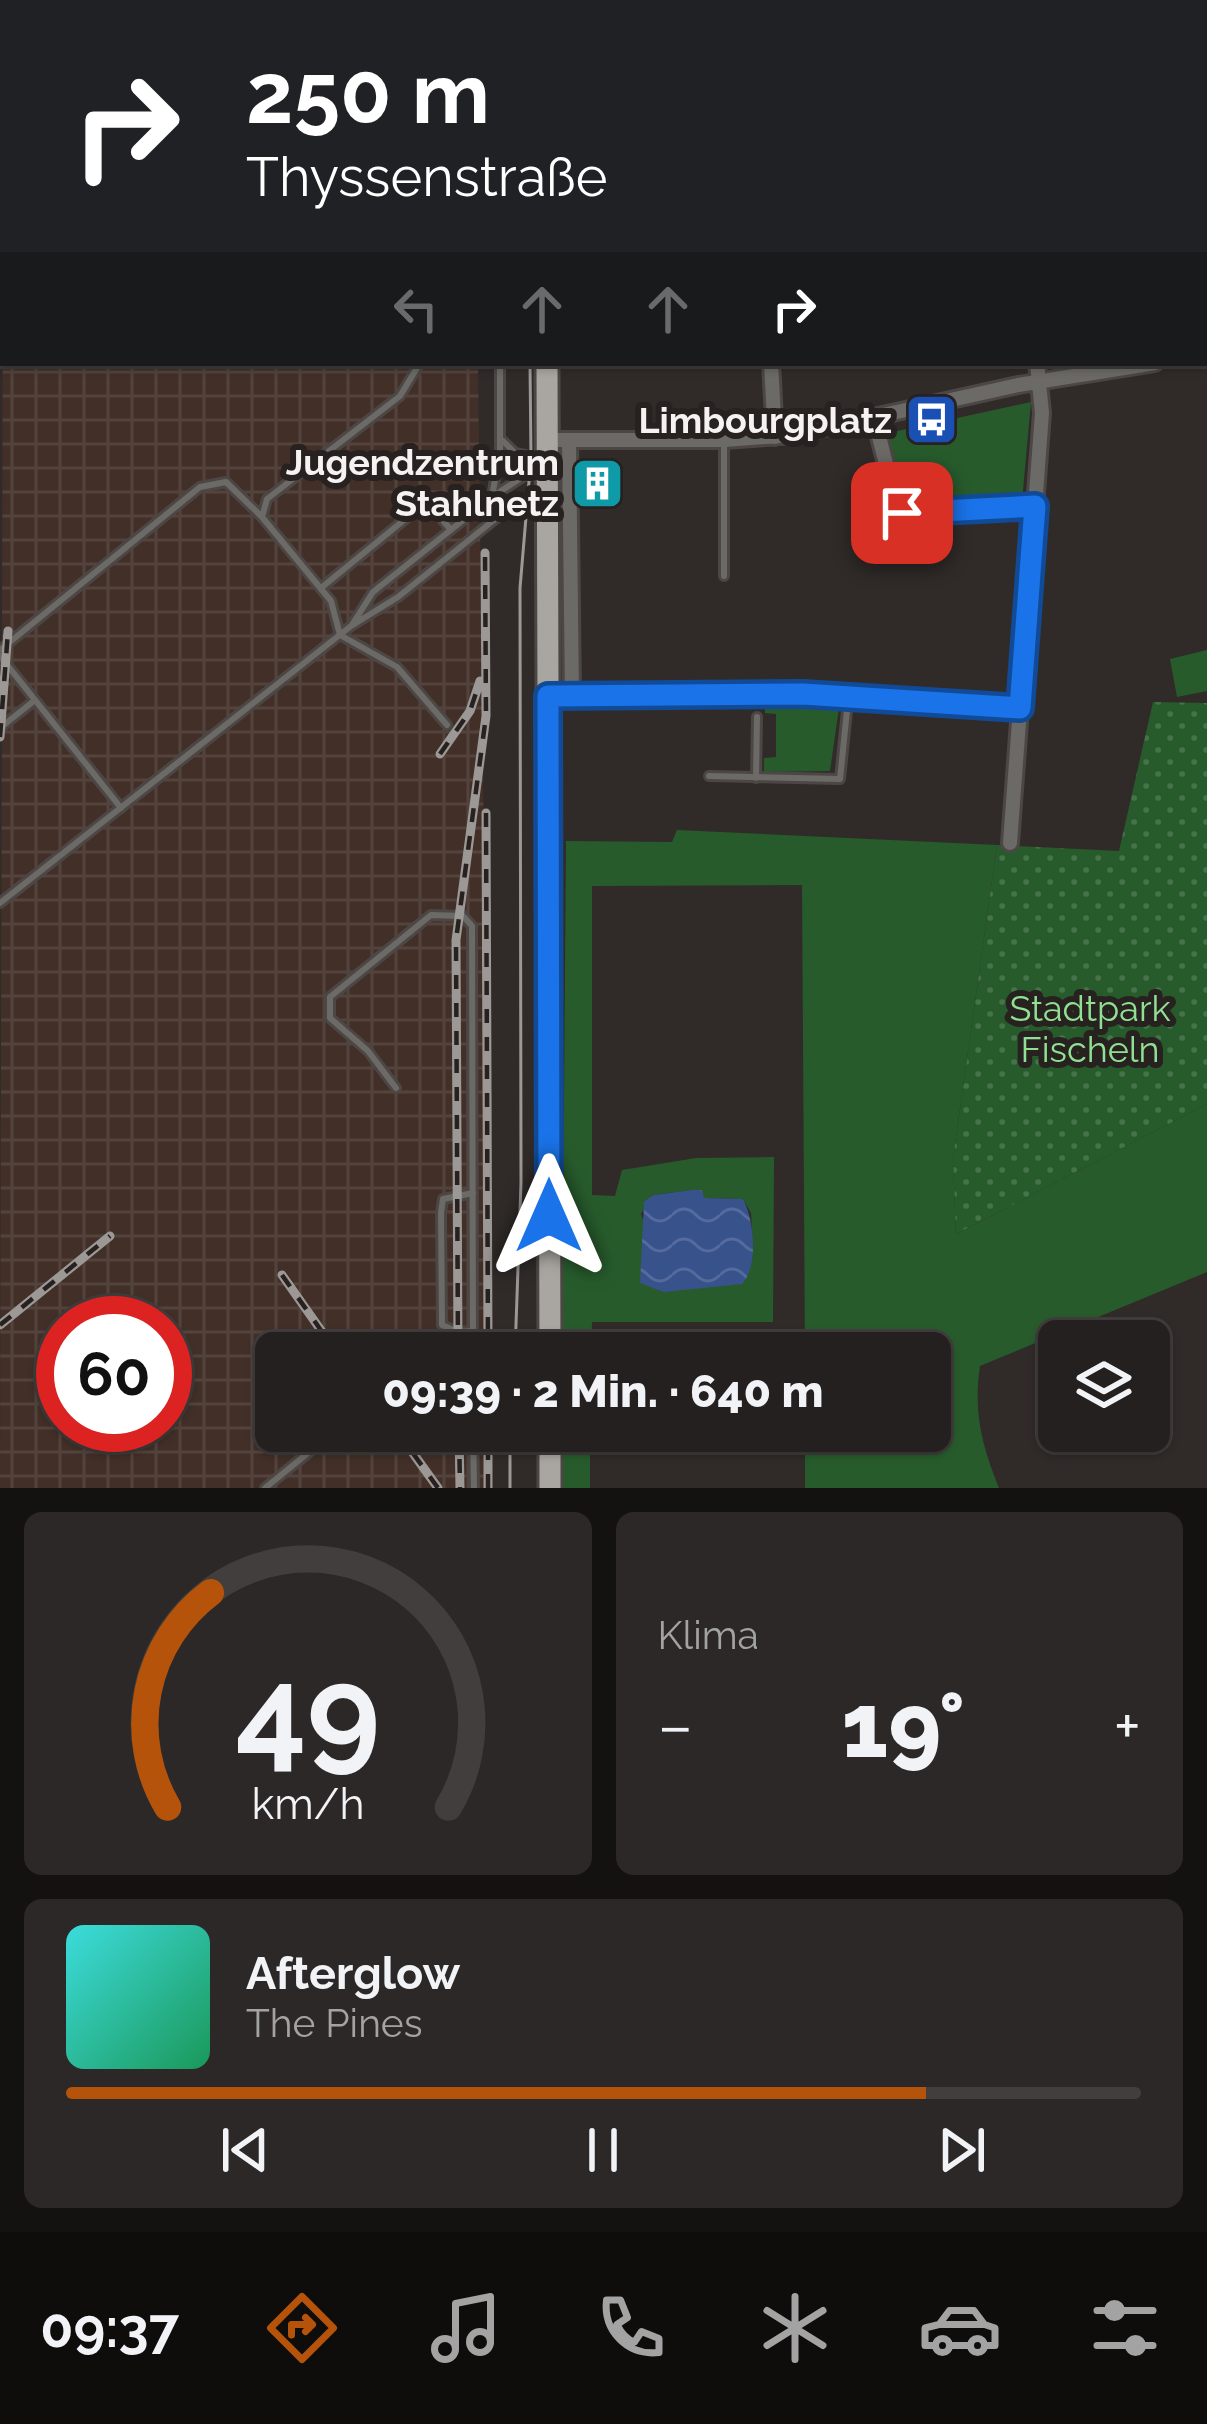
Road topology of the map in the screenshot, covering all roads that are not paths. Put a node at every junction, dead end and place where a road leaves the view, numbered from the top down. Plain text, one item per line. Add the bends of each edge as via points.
1 (500, 366) edge
2 (547, 366) edge
3 (771, 366) edge
4 (1038, 366) edge
5 (1136, 366) edge
6 (418, 367) edge
7 (1040, 381) junction
8 (874, 418) junction
9 (775, 437) junction
10 (501, 438) junction
11 (724, 440) junction
12 (553, 453) junction
13 (492, 497) junction
14 (1035, 506) junction
15 (548, 509) junction
16 (262, 518) junction
17 (451, 530) junction
18 (724, 576) dead end
19 (321, 588) junction
20 (351, 626) junction
21 (340, 635) junction
22 (0, 653) edge
23 (548, 696) junction
24 (572, 696) junction
25 (848, 698) junction
26 (36, 700) junction
27 (1020, 708) junction
28 (757, 717) dead end
29 (447, 725) dead end
30 (0, 728) edge
31 (709, 776) dead end
32 (756, 778) junction
33 (121, 808) junction
34 (1010, 843) dead end
35 (0, 904) edge
36 (396, 1088) dead end
37 (473, 1193) junction
38 (473, 1331) joint
39 (550, 1332) edge
40 (309, 1452) edge
41 (473, 1452) edge
42 (550, 1452) edge
43 (265, 1488) edge
44 (474, 1488) edge
45 (550, 1488) edge

1 - 10 lane
2 - 12 main road
3 - 9 street
4 - 7 street
5 - 7 street
6 - 16 lane via 400,396 267,499
7 - 8 street
7 - 14 street
8 - 9 street
8 - 14 street via 898,511
9 - 11 street
10 - 12 lane via 515,453
10 - 13 lane
11 - 12 street
11 - 18 lane
12 - 13 lane
12 - 15 main road
12 - 24 street
13 - 17 lane
14 - 27 street
15 - 20 lane via 499,516
15 - 23 main road
16 - 19 lane
16 - 22 lane via 226,482 200,487
17 - 19 lane via 421,507
17 - 20 lane via 373,592
19 - 21 lane
20 - 21 lane
21 - 29 lane via 397,667
21 - 33 lane
22 - 26 lane
23 - 24 street
23 - 39 main road
24 - 25 street
25 - 27 street
25 - 32 lane via 839,778
26 - 30 lane
26 - 33 lane
27 - 34 street
28 - 32 lane
31 - 32 lane
33 - 35 lane
36 - 37 lane via 330,1018 330,997 431,915 463,916 472,926
37 - 38 lane
37 - 38 lane via 443,1198 440,1213 442,1325
40 - 43 lane
41 - 44 lane
42 - 45 main road

